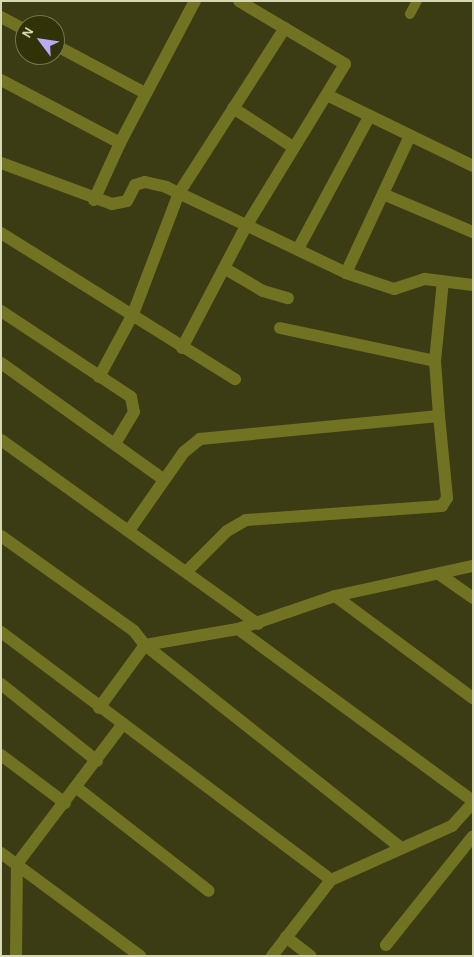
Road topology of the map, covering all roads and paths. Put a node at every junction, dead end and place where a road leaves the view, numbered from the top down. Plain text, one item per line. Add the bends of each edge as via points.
1 (195, 1) edge
2 (239, 1) edge
3 (418, 1) edge
4 (410, 14) dead end
5 (1, 17) edge
6 (15, 25) edge
7 (284, 28) junction
8 (65, 50) edge
9 (1, 80) edge
10 (145, 93) junction
11 (327, 95) junction
12 (233, 108) junction
13 (369, 117) junction
14 (409, 138) junction
15 (120, 143) junction
16 (293, 146) junction
17 (1, 163) edge
18 (473, 166) edge
19 (179, 193) junction
20 (383, 194) junction
21 (94, 200) junction
22 (245, 228) junction
23 (473, 232) edge
24 (1, 233) edge
25 (298, 249) junction
26 (224, 268) junction
27 (346, 273) junction
28 (443, 281) junction
29 (473, 284) edge
30 (288, 298) dead end
31 (1, 311) edge
32 (133, 314) junction
33 (280, 328) dead end
34 (182, 348) junction
35 (434, 361) junction
36 (1, 363) edge
37 (100, 377) junction
38 (235, 379) dead end
39 (439, 416) junction
40 (1, 440) edge
41 (115, 444) junction
42 (163, 479) junction
43 (130, 529) junction
44 (1, 536) edge
45 (473, 566) edge
46 (186, 572) junction
47 (439, 574) junction
48 (334, 596) junction
49 (473, 598) edge
50 (258, 624) junction
51 (238, 629) junction
52 (1, 632) edge
53 (145, 645) junction
54 (1, 684) edge
55 (473, 698) edge
56 (99, 708) junction
57 (122, 725) junction
58 (1, 755) edge
59 (97, 761) junction
60 (77, 788) junction
61 (473, 802) edge
62 (65, 803) junction
63 (473, 836) edge
64 (400, 846) junction
65 (1, 853) edge
66 (17, 864) junction
67 (331, 880) junction
68 (209, 891) dead end
69 (286, 937) junction
70 (386, 944) dead end
71 (16, 956) edge
72 (140, 956) edge
73 (272, 956) edge
74 (310, 956) edge

1 - 10 street
2 - 7 street
3 - 4 lane
5 - 6 street
7 - 11 street via 345,64
7 - 12 street
8 - 10 street
9 - 15 street
10 - 15 street
11 - 13 street
11 - 16 street
12 - 16 street
12 - 19 street
13 - 14 street
13 - 25 street
14 - 18 street
14 - 20 street
15 - 21 street
16 - 22 street
17 - 21 street
19 - 21 street via 145,182 135,185 127,201
19 - 22 street
19 - 32 street
20 - 23 street
20 - 27 street
22 - 25 street
22 - 26 street
24 - 32 street
25 - 27 street
26 - 30 street via 263,291
26 - 34 street
27 - 28 street via 394,289 425,280
28 - 29 street
28 - 35 street
31 - 37 street
32 - 34 street
32 - 37 street
33 - 35 street
34 - 38 street
35 - 39 street
36 - 41 street
37 - 41 street via 131,397 133,406
39 - 42 street via 200,440
39 - 46 street via 447,498 442,506 246,520 227,531
40 - 43 street
41 - 42 street
42 - 43 street
43 - 46 street
44 - 53 street via 134,631
45 - 47 street
46 - 50 street
47 - 48 street
47 - 49 street
48 - 50 street
48 - 55 street
50 - 51 street
51 - 53 street
51 - 61 street
52 - 56 street
53 - 56 street
53 - 64 street
54 - 59 street
56 - 57 street
57 - 59 street
57 - 67 street
58 - 62 street
59 - 60 street
60 - 62 street
60 - 68 street
61 - 64 street via 458,822
62 - 66 street
63 - 70 street
64 - 67 street
65 - 66 street
66 - 71 street
66 - 72 street
67 - 69 street
69 - 73 street
69 - 74 street

